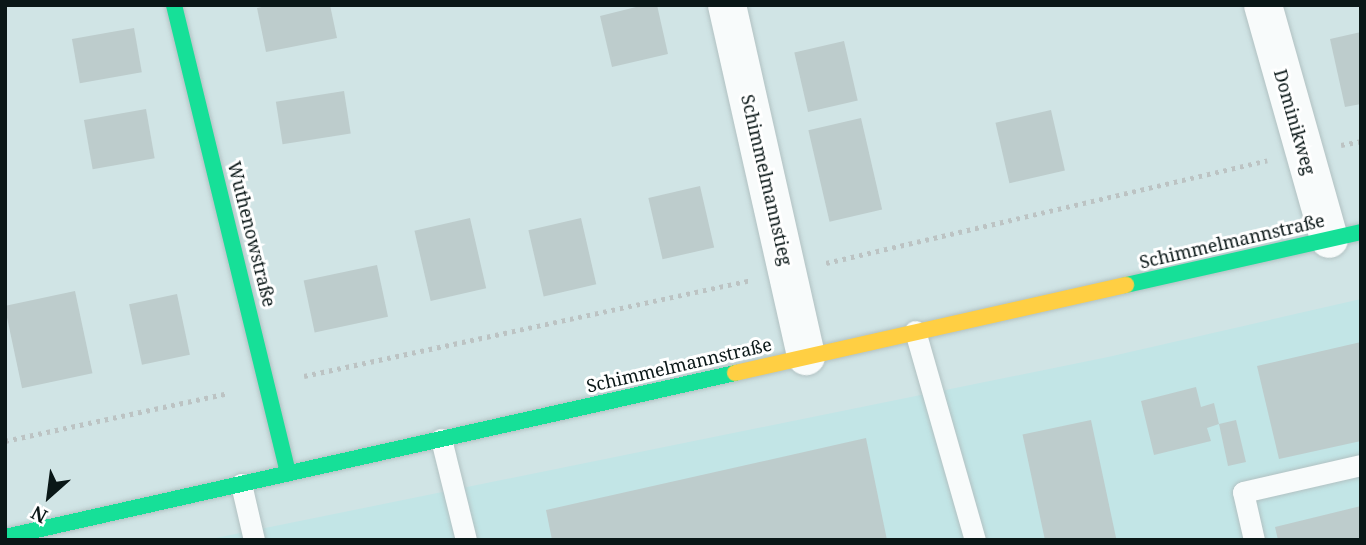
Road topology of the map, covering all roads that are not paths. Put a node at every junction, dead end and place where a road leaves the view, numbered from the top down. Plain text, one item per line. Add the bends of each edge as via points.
1 (174, 5) edge
2 (727, 5) edge
3 (1263, 5) edge
4 (1345, 235) edge
5 (915, 331) junction
6 (806, 356) junction
7 (441, 439) junction
8 (1361, 465) edge
9 (288, 474) junction
10 (240, 484) junction
11 (88, 518) junction
12 (5, 537) edge
13 (93, 540) edge
14 (254, 540) edge
15 (466, 540) edge
16 (975, 540) edge
17 (1254, 540) edge

1 - 9 street, Wuthenowstraße
2 - 6 street, Schimmelmannstieg
3 - 4 street, Dominikweg
4 - 5 street, Schimmelmannstraße
5 - 6 street, Schimmelmannstraße
5 - 16 lane
6 - 7 street, Schimmelmannstraße
7 - 9 street, Schimmelmannstraße
7 - 15 lane
8 - 17 lane via 1243,492
9 - 10 street, Schimmelmannstraße
10 - 11 street, Schimmelmannstraße
10 - 14 lane
11 - 12 street, Schimmelmannstraße
11 - 13 lane

